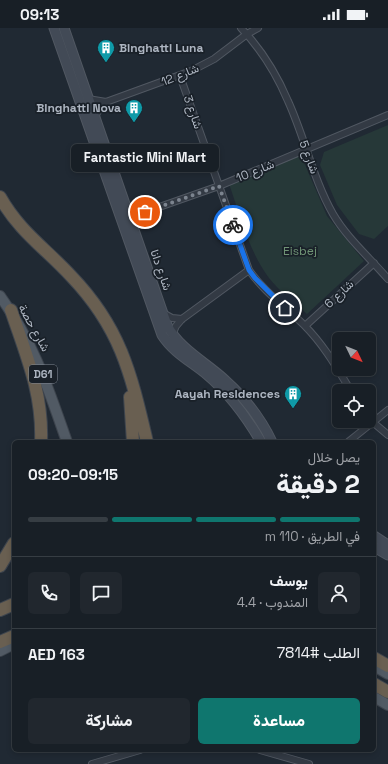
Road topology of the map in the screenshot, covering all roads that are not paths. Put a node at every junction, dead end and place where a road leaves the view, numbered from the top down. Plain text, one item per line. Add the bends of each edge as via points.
1 (54, 28) edge
2 (64, 28) edge
3 (241, 28) edge
4 (258, 28) edge
5 (247, 34) junction
6 (180, 76) junction
7 (88, 99) junction
8 (106, 102) junction
9 (388, 115) edge
10 (95, 117) junction
11 (306, 150) junction
12 (219, 186) junction
13 (0, 197) edge
14 (130, 217) junction
15 (120, 220) junction
16 (374, 262) junction
17 (249, 270) junction
18 (388, 279) edge
19 (0, 296) edge
20 (11, 310) junction
21 (163, 313) junction
22 (182, 319) junction
23 (305, 326) junction
24 (172, 335) junction
25 (118, 343) junction
26 (347, 384) edge
27 (388, 410) edge
28 (376, 418) edge
29 (376, 425) edge
30 (363, 428) edge
31 (388, 435) edge
32 (41, 440) edge
33 (66, 440) edge
34 (133, 440) edge
35 (147, 440) edge
36 (260, 440) edge
37 (271, 440) edge
38 (350, 440) edge
39 (376, 537) edge
40 (388, 545) edge
41 (12, 546) edge
42 (376, 548) edge
43 (388, 555) edge
44 (0, 566) edge
45 (12, 605) edge
46 (0, 610) edge
47 (12, 637) edge
48 (0, 642) edge
49 (12, 645) edge
50 (0, 651) edge
51 (376, 659) edge
52 (388, 666) edge
53 (376, 667) edge
54 (388, 674) edge
55 (376, 685) edge
56 (388, 692) edge
57 (376, 698) edge
58 (388, 705) edge
59 (133, 752) edge
60 (267, 752) edge
61 (92, 764) edge
62 (309, 764) edge

1 - 15 street, شارع دانا
2 - 7 street, شارع دانا
3 - 5 street, شارع 5
4 - 5 street, شارع 12
5 - 6 street, شارع 12 via 214,59
5 - 11 street, شارع 5 via 281,86
6 - 8 street, شارع 12
6 - 12 street, شارع 3
7 - 8 street, شارع 12
7 - 10 street, شارع دانا
8 - 10 street
9 - 11 street, شارع 10
10 - 14 street, شارع دانا
11 - 12 street, شارع 10
11 - 16 street, شارع 5 via 332,213 347,234
12 - 14 street, شارع 10
12 - 17 street, شارع 3
13 - 25 highway via 24,232 80,286 101,313
14 - 15 street, شارع 10
14 - 21 street, شارع دانا
15 - 36 street, شارع دانا via 158,327 166,341 228,395
16 - 18 street, شارع 5
16 - 23 street, شارع 6
17 - 22 street
17 - 23 street, شارع 3
19 - 20 main road, شارع حصة / D61
20 - 32 highway via 37,385
20 - 33 main road, شارع حصة / D61 via 38,359
21 - 22 street via 172,318
21 - 24 street, شارع دانا
22 - 24 street
23 - 26 street, شارع 3 via 327,352
24 - 37 street, شارع دانا via 243,398
25 - 34 highway via 130,397
25 - 35 highway via 133,382
27 - 28 street
29 - 31 street
30 - 38 street
39 - 40 street
41 - 44 highway
42 - 43 street
45 - 46 highway
47 - 48 highway
49 - 50 main road
51 - 52 highway
53 - 54 main road
55 - 56 highway
57 - 58 main road
59 - 61 street
60 - 62 street

